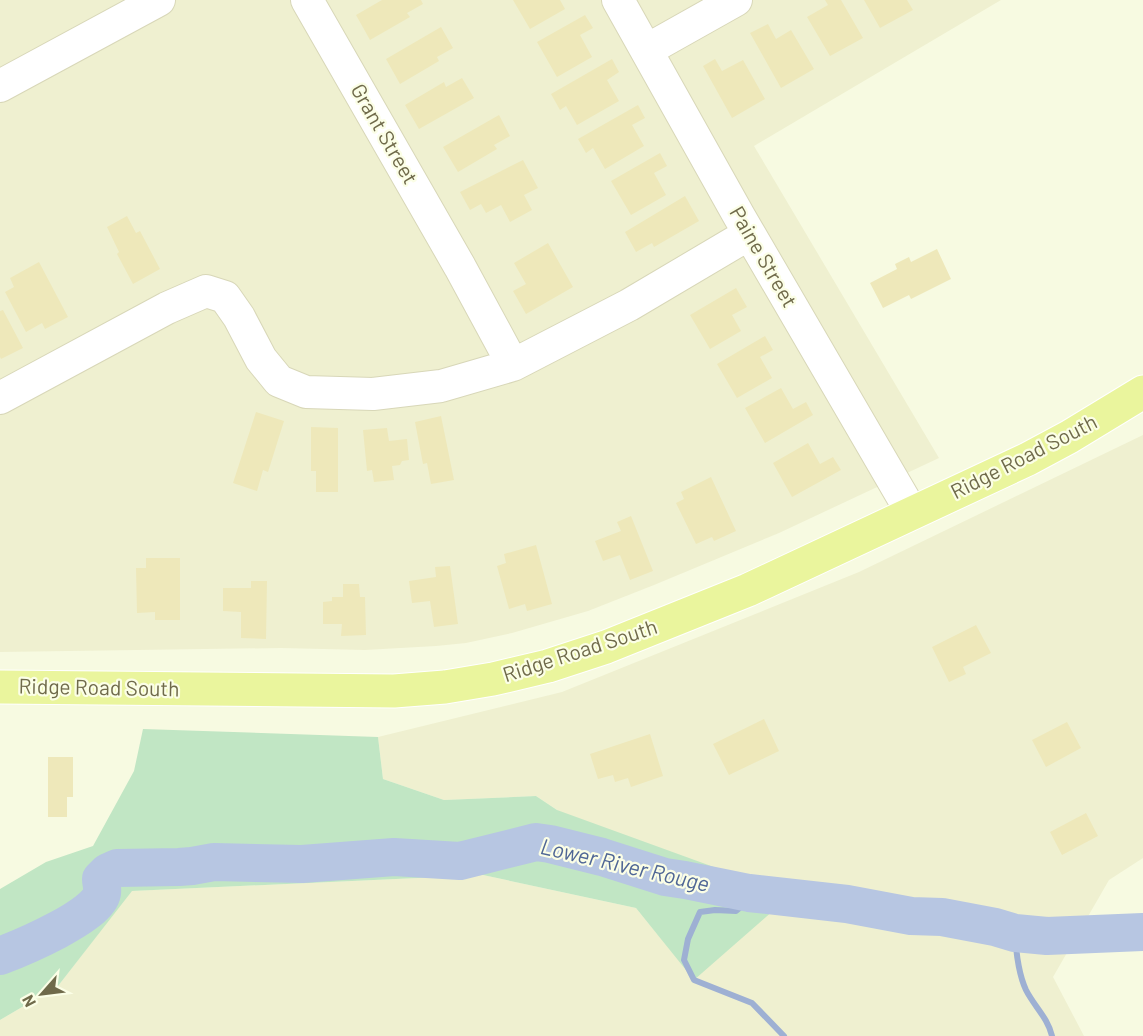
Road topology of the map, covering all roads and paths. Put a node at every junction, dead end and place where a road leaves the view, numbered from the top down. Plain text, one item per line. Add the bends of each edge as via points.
1 (159, 0) edge
2 (308, 0) edge
3 (618, 0) edge
4 (736, 0) edge
5 (647, 50) junction
6 (0, 86) edge
7 (749, 234) junction
8 (513, 365) junction
9 (1143, 392) edge
10 (0, 398) edge
11 (912, 513) junction
12 (0, 687) edge

1 - 6 street
2 - 8 street, Grant Street
3 - 5 street, Paine Street
4 - 5 street
5 - 7 street, Paine Street
7 - 8 street via 629,305
7 - 11 street, Paine Street
8 - 10 street via 441,386 373,394 306,392 279,381 261,359 225,297 206,291
9 - 11 main road, Ridge Road South via 1028,459
11 - 12 main road, Ridge Road South via 748,590 606,647 493,680 394,690

